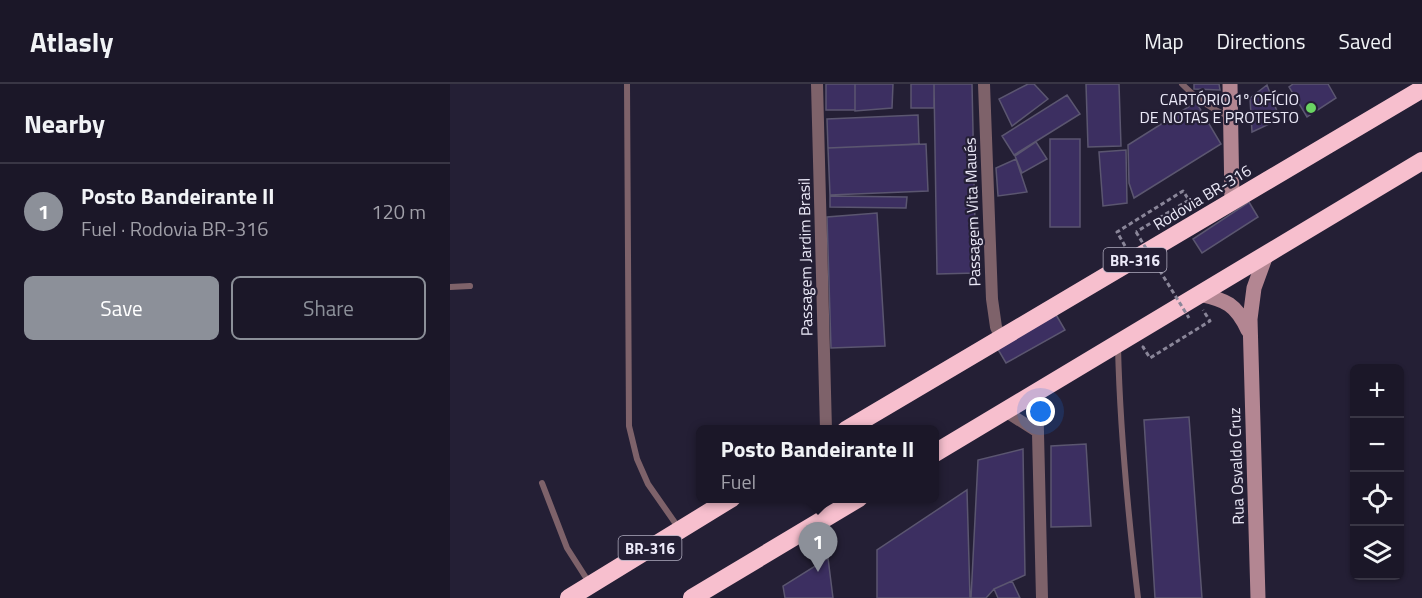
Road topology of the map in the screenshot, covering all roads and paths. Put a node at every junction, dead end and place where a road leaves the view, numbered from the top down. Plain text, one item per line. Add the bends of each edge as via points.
1 (627, 84) edge
2 (817, 84) edge
3 (984, 84) edge
4 (1182, 84) edge
5 (1230, 84) edge
6 (1422, 88) edge
7 (1231, 117) junction
8 (1422, 161) edge
9 (1232, 201) junction
10 (1266, 255) junction
11 (1134, 260) junction
12 (470, 286) dead end
13 (450, 288) edge
14 (1197, 295) junction
15 (1182, 323) dead end
16 (1249, 332) junction
17 (1001, 338) junction
18 (1151, 342) dead end
19 (1118, 343) junction
20 (1036, 392) junction
21 (1005, 411) junction
22 (826, 425) edge
23 (853, 425) edge
24 (1038, 432) junction
25 (939, 451) edge
26 (542, 483) dead end
27 (724, 503) edge
28 (851, 503) edge
29 (680, 530) junction
30 (590, 585) junction
31 (696, 597) edge
32 (569, 598) edge
33 (1042, 598) edge
34 (1138, 598) edge
35 (1258, 598) edge

1 - 29 lane via 629,426 648,484
2 - 22 street, Passagem Jardim Brasil
3 - 17 street, Passagem Vita Maués via 992,299
4 - 7 lane via 1212,109
5 - 7 street
6 - 9 highway, Rodovia BR-316 / BR-316
7 - 9 street
8 - 10 highway
9 - 11 highway, Rodovia BR-316 / BR-316
10 - 14 highway
10 - 16 street, Rua Osvaldo Cruz via 1254,288
11 - 15 path, bridge via 1117,232 1183,191 1189,200 1136,232 1189,318
11 - 17 highway, Rodovia BR-316 / BR-316
12 - 13 lane
14 - 16 street, Rua Osvaldo Cruz via 1214,297 1233,306
14 - 18 path via 1210,321 1150,358 1143,347
14 - 19 highway
16 - 35 street, Rua Osvaldo Cruz
17 - 23 highway, Rodovia BR-316 / BR-316
19 - 20 highway
19 - 34 lane via 1126,492
20 - 21 highway
20 - 24 street
21 - 24 street
21 - 25 highway
24 - 33 street
26 - 30 lane via 567,548
27 - 29 highway, BR-316
28 - 31 highway
29 - 30 highway, BR-316
30 - 32 highway, BR-316

